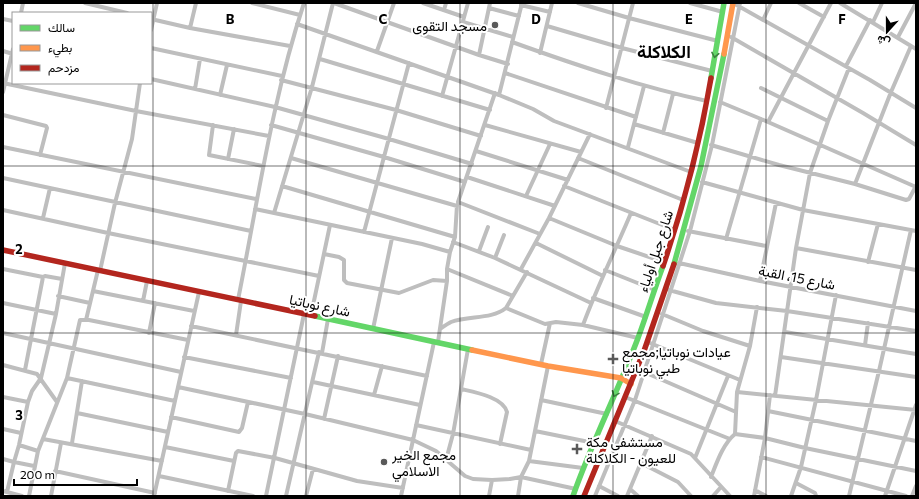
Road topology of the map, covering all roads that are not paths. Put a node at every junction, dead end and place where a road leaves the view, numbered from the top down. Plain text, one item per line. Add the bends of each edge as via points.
1 (85, 3) edge
2 (157, 3) edge
3 (196, 3) edge
4 (252, 3) edge
5 (304, 3) edge
6 (334, 3) edge
7 (394, 3) edge
8 (423, 3) edge
9 (446, 3) edge
10 (468, 3) edge
11 (490, 3) edge
12 (552, 3) edge
13 (578, 3) edge
14 (633, 3) edge
15 (690, 3) edge
16 (724, 3) edge
17 (732, 3) edge
18 (771, 3) edge
19 (799, 3) edge
20 (832, 3) edge
21 (840, 3) edge
22 (851, 3) edge
23 (882, 3) edge
24 (916, 3) edge
25 (95, 4) edge
26 (521, 4) edge
27 (271, 5) edge
28 (740, 5) edge
29 (489, 8) junction
30 (848, 8) junction
31 (444, 10) junction
32 (123, 12) edge
33 (550, 12) junction
34 (723, 12) junction
35 (300, 15) junction
36 (519, 16) junction
37 (824, 17) junction
38 (464, 18) junction
39 (629, 18) junction
40 (152, 19) edge
41 (763, 20) junction
42 (871, 21) junction
43 (387, 22) junction
44 (463, 22) junction
45 (297, 24) junction
46 (547, 26) junction
47 (190, 28) junction
48 (484, 29) junction
49 (326, 34) junction
50 (513, 37) junction
51 (730, 37) junction
52 (898, 37) junction
53 (718, 41) junction
54 (512, 42) junction
55 (290, 46) junction
56 (455, 46) junction
57 (810, 46) junction
58 (911, 46) junction
59 (152, 48) edge
60 (622, 48) junction
61 (916, 49) edge
62 (377, 51) junction
63 (540, 53) junction
64 (12, 55) edge
65 (479, 55) junction
66 (200, 59) junction
67 (320, 59) junction
68 (409, 63) junction
69 (508, 64) junction
70 (227, 65) junction
71 (848, 67) junction
72 (712, 71) junction
73 (505, 73) junction
74 (795, 73) junction
75 (448, 76) junction
76 (614, 77) junction
77 (282, 78) junction
78 (152, 79) edge
79 (4, 83) edge
80 (140, 84) edge
81 (403, 84) junction
82 (644, 86) junction
83 (312, 87) junction
84 (761, 88) dead end
85 (195, 89) junction
86 (3, 92) edge
87 (891, 92) junction
88 (497, 94) junction
89 (673, 94) junction
90 (220, 95) junction
91 (442, 96) junction
92 (781, 97) junction
93 (837, 98) junction
94 (707, 101) junction
95 (718, 102) junction
96 (275, 108) junction
97 (606, 108) junction
98 (916, 108) edge
99 (396, 110) junction
100 (490, 110) junction
101 (136, 111) junction
102 (3, 115) edge
103 (304, 116) junction
104 (636, 117) junction
105 (761, 119) junction
106 (828, 121) junction
107 (768, 122) junction
108 (878, 123) junction
109 (634, 124) junction
110 (213, 125) junction
111 (272, 125) junction
112 (485, 125) junction
113 (234, 129) junction
114 (299, 132) junction
115 (663, 133) junction
116 (590, 134) junction
117 (269, 136) junction
118 (481, 136) junction
119 (389, 139) junction
120 (698, 143) junction
121 (550, 144) junction
122 (820, 144) junction
123 (709, 145) junction
124 (916, 146) edge
125 (3, 147) edge
126 (628, 147) junction
127 (476, 151) junction
128 (580, 152) junction
129 (40, 155) junction
130 (749, 156) junction
131 (384, 157) junction
132 (291, 158) junction
133 (578, 158) junction
134 (228, 159) junction
135 (863, 163) junction
136 (472, 164) junction
137 (263, 166) junction
138 (539, 170) junction
139 (123, 172) junction
140 (691, 172) junction
141 (810, 173) junction
142 (467, 177) junction
143 (3, 178) edge
144 (568, 180) junction
145 (701, 181) junction
146 (465, 182) junction
147 (376, 183) junction
148 (855, 184) junction
149 (282, 186) junction
150 (564, 186) junction
151 (916, 186) edge
152 (50, 188) junction
153 (739, 193) junction
154 (526, 196) junction
155 (256, 199) junction
156 (683, 200) junction
157 (115, 203) junction
158 (776, 203) junction
159 (458, 205) junction
160 (555, 206) junction
161 (255, 209) junction
162 (3, 210) edge
163 (803, 210) junction
164 (369, 211) junction
165 (274, 212) junction
166 (631, 213) junction
167 (43, 218) junction
168 (549, 218) junction
169 (878, 224) junction
170 (330, 225) junction
171 (488, 227) dead end
172 (675, 230) junction
173 (911, 230) junction
174 (251, 231) junction
175 (687, 231) junction
176 (916, 231) edge
177 (364, 232) junction
178 (108, 233) junction
179 (504, 234) dead end
180 (540, 234) junction
181 (455, 237) junction
182 (392, 238) junction
183 (726, 239) junction
184 (453, 242) junction
185 (536, 243) junction
186 (617, 246) junction
187 (766, 246) junction
188 (796, 248) junction
189 (3, 250) edge
190 (479, 251) junction
191 (450, 252) junction
192 (324, 254) junction
193 (495, 258) junction
194 (246, 261) junction
195 (664, 262) junction
196 (868, 262) junction
197 (65, 263) junction
198 (678, 263) junction
199 (902, 268) junction
200 (3, 269) edge
201 (447, 269) junction
202 (99, 270) junction
203 (521, 270) junction
204 (605, 270) junction
205 (916, 270) edge
206 (527, 272) junction
207 (319, 276) junction
208 (603, 276) junction
209 (43, 277) junction
210 (62, 279) junction
211 (147, 281) junction
212 (447, 281) junction
213 (760, 281) junction
214 (790, 286) junction
215 (93, 290) junction
216 (655, 290) junction
217 (669, 290) junction
218 (381, 291) junction
219 (199, 292) junction
220 (836, 295) junction
221 (58, 296) junction
222 (514, 296) junction
223 (593, 298) junction
224 (239, 300) junction
225 (143, 301) junction
226 (3, 303) edge
227 (90, 303) junction
228 (155, 303) junction
229 (591, 303) junction
230 (893, 306) junction
231 (757, 307) junction
232 (506, 308) junction
233 (37, 310) junction
234 (194, 311) junction
235 (787, 311) junction
236 (916, 311) edge
237 (661, 313) junction
238 (56, 314) junction
239 (304, 314) junction
240 (311, 316) junction
241 (646, 318) junction
242 (832, 318) junction
243 (328, 319) junction
244 (86, 320) junction
245 (550, 324) junction
246 (868, 324) junction
247 (583, 325) junction
248 (191, 326) junction
249 (889, 327) junction
250 (373, 329) junction
251 (440, 329) junction
252 (916, 331) edge
253 (149, 332) junction
254 (785, 332) junction
255 (3, 333) edge
256 (236, 335) junction
257 (638, 338) junction
258 (31, 339) junction
259 (829, 339) junction
260 (188, 340) junction
261 (436, 342) junction
262 (650, 343) junction
263 (49, 344) junction
264 (865, 345) junction
265 (750, 346) junction
266 (298, 347) junction
267 (884, 348) junction
268 (74, 349) junction
269 (468, 349) junction
270 (320, 353) junction
271 (916, 354) edge
272 (338, 356) junction
273 (781, 357) junction
274 (184, 358) junction
275 (824, 363) junction
276 (541, 364) junction
277 (3, 365) edge
278 (382, 366) junction
279 (548, 366) junction
280 (637, 369) junction
281 (25, 370) junction
282 (879, 371) junction
283 (181, 372) junction
284 (644, 372) junction
285 (427, 376) junction
286 (728, 376) junction
287 (916, 377) edge
288 (41, 378) junction
289 (67, 378) junction
290 (291, 378) junction
291 (621, 378) junction
292 (740, 380) junction
293 (82, 381) junction
294 (313, 382) junction
295 (631, 384) junction
296 (331, 385) junction
297 (178, 386) junction
298 (461, 389) junction
299 (737, 392) junction
300 (374, 395) junction
301 (773, 396) junction
302 (3, 397) edge
303 (625, 397) junction
304 (541, 400) junction
305 (635, 400) junction
306 (816, 400) junction
307 (175, 401) junction
308 (28, 402) junction
309 (57, 402) junction
310 (248, 402) junction
311 (717, 404) junction
312 (916, 404) edge
313 (420, 405) junction
314 (871, 406) junction
315 (285, 410) junction
316 (915, 410) edge
317 (768, 411) junction
318 (77, 412) junction
319 (736, 412) junction
320 (305, 414) junction
321 (607, 414) junction
322 (171, 417) junction
323 (324, 419) junction
324 (812, 420) junction
325 (615, 421) junction
326 (416, 425) junction
327 (625, 425) junction
328 (3, 429) edge
329 (707, 429) junction
330 (535, 431) junction
331 (865, 431) junction
332 (168, 432) junction
333 (21, 433) junction
334 (453, 434) junction
335 (735, 434) junction
336 (652, 436) junction
337 (764, 438) junction
338 (905, 438) junction
339 (43, 439) junction
340 (730, 439) junction
341 (413, 440) junction
342 (607, 440) junction
343 (916, 441) edge
344 (61, 443) junction
345 (72, 443) junction
346 (594, 443) junction
347 (500, 444) junction
348 (617, 444) junction
349 (19, 446) junction
350 (165, 446) junction
351 (805, 448) junction
352 (38, 450) junction
353 (531, 450) junction
354 (761, 456) junction
355 (275, 458) junction
356 (695, 458) junction
357 (3, 459) edge
358 (858, 459) junction
359 (446, 460) junction
360 (162, 461) junction
361 (234, 461) junction
362 (529, 461) junction
363 (14, 462) junction
364 (293, 463) junction
365 (641, 463) junction
366 (34, 466) junction
367 (895, 466) junction
368 (801, 467) junction
369 (583, 468) junction
370 (313, 469) junction
371 (55, 471) junction
372 (916, 471) edge
373 (594, 473) junction
374 (159, 476) junction
375 (711, 476) junction
376 (521, 477) junction
377 (603, 477) junction
378 (492, 480) junction
379 (853, 481) junction
380 (796, 483) junction
381 (599, 486) junction
382 (916, 486) edge
383 (721, 487) junction
384 (403, 488) junction
385 (576, 489) junction
386 (630, 489) junction
387 (755, 490) junction
388 (228, 491) junction
389 (887, 491) junction
390 (5, 492) edge
391 (154, 494) edge
392 (585, 494) edge
393 (17, 495) edge
394 (22, 496) edge
395 (29, 496) edge
396 (51, 496) edge
397 (253, 496) edge
398 (266, 496) edge
399 (286, 496) edge
400 (306, 496) edge
401 (401, 496) edge
402 (489, 496) edge
403 (518, 496) edge
404 (573, 496) edge
405 (595, 496) edge
406 (618, 496) edge
407 (627, 496) edge
408 (638, 496) edge
409 (691, 496) edge
410 (713, 496) edge
411 (730, 496) edge
412 (754, 496) edge
413 (766, 496) edge
414 (791, 496) edge
415 (816, 496) edge
416 (849, 496) edge
417 (885, 496) edge
418 (906, 496) edge
419 (912, 496) edge

1 - 25 street
2 - 40 street
3 - 47 street
4 - 27 street
5 - 35 street
6 - 43 street
6 - 49 street
7 - 43 street
8 - 31 street
9 - 31 street
10 - 38 street
11 - 29 street
12 - 33 street
13 - 39 street
14 - 39 street
15 - 34 street
16 - 34 main road, شارع جبل أولياء
17 - 28 street
17 - 51 main road, شارع جبل أولياء
18 - 41 street
19 - 37 street
20 - 37 street
21 - 30 street
22 - 30 street
23 - 42 street
24 - 52 street
25 - 32 street
26 - 33 street
26 - 36 street
27 - 35 street
28 - 41 street
28 - 51 street
29 - 36 street
29 - 48 street
30 - 42 street
31 - 38 street
33 - 46 street
34 - 53 main road, شارع جبل أولياء
35 - 45 street
36 - 50 street
37 - 57 street
38 - 44 street
39 - 53 street
39 - 60 street
40 - 47 street
41 - 57 street
42 - 52 street
42 - 71 street
43 - 56 street
43 - 62 street
44 - 48 street
44 - 56 street
45 - 49 street
45 - 55 street
46 - 60 street
46 - 63 street
47 - 55 street
48 - 50 street
48 - 65 street
49 - 62 street
49 - 67 street
50 - 54 street
51 - 74 street
51 - 95 main road, شارع جبل أولياء
52 - 58 street
53 -> 72 main road, شارع جبل أولياء
54 - 63 street
54 - 69 street
55 - 77 street
56 - 65 street
56 - 75 street
57 - 71 street
57 - 74 street
58 - 61 street
58 - 87 street
59 - 66 street
60 - 72 street
60 - 76 street
62 - 68 street
63 - 76 street
64 - 79 street
65 - 69 street
66 - 70 street
66 - 85 street
67 - 81 street
67 - 83 street
68 - 75 street
68 - 81 street
69 - 73 street
70 - 77 street
70 - 90 street
71 - 87 street
71 - 93 street
72 - 94 main road, شارع جبل أولياء
73 - 88 street
73 - 97 street
74 - 92 street
74 - 93 street
75 - 88 street
75 - 91 street
76 - 82 street
76 - 97 street
77 - 83 street
77 - 96 street
78 - 85 street
79 - 86 street
79 - 101 street
80 - 101 street
81 - 91 street
81 - 99 street
82 - 89 street
82 - 104 street
83 - 99 street
83 - 103 street
84 - 92 street
85 - 90 street
87 - 98 street
87 - 108 street
88 - 100 street
88 - 116 street via 554,121
89 - 94 street
89 - 115 street
90 - 96 street
91 - 100 street
92 - 106 street
92 - 107 street
93 - 106 street
93 - 108 street
94 - 120 main road, شارع جبل أولياء
95 - 105 street
95 - 123 main road, شارع جبل أولياء
96 - 103 street
96 - 111 street
97 - 104 street
99 - 118 street
99 - 119 street
100 - 112 street
101 - 110 street
101 - 139 street
102 - 129 street via 46,126
103 - 114 street
103 - 119 street
104 - 109 street
105 - 107 street
105 - 130 street
106 - 122 street
107 - 122 street
108 - 124 street
108 - 135 street
109 - 115 street
109 - 126 street
110 - 113 street
110 - 134 street via 209,155
111 - 114 street
111 - 117 street
112 - 118 street
112 - 121 street
113 - 117 street
113 - 134 street
114 - 131 street
114 - 132 street
115 - 120 street
116 - 126 street
116 - 128 street
117 - 137 street
118 - 127 street
119 - 131 street
119 - 136 street
120 - 140 main road, شارع جبل أولياء
121 - 128 street
121 - 138 street
122 - 135 street
122 - 141 street
123 - 130 street
123 - 145 main road, شارع جبل أولياء
125 - 129 street
126 - 140 street
127 - 136 street
127 - 138 street
128 - 133 street
129 - 139 street
130 - 141 street
130 - 153 street
131 - 146 street
131 - 147 street
132 - 147 street
132 - 149 street
133 - 144 street
133 - 156 street
134 - 137 street
135 - 148 street
135 - 151 street
136 - 142 street
137 - 155 street
138 - 144 street
138 - 154 street
139 - 155 street
139 - 157 street
140 - 156 main road, شارع جبل أولياء
141 - 148 street
141 - 163 street
142 - 146 street
142 - 154 street
143 - 152 street
144 - 150 street
145 - 153 street
145 - 175 main road, شارع جبل أولياء
146 - 159 street
147 - 159 street
147 - 164 street
148 - 151 street via 908,200
149 - 164 street
149 - 165 street
150 - 160 street
150 - 166 street
152 - 157 street
152 - 167 street
153 - 158 street
153 - 183 street
154 - 160 street
155 - 161 street
156 - 172 main road, شارع جبل أولياء
157 - 174 street
157 - 178 street
158 - 163 street
158 - 187 street
159 - 180 street
159 - 181 street
160 - 168 street
161 - 165 street
161 - 174 street
162 - 167 street
163 - 169 street
163 - 188 street
164 - 177 street
164 - 181 street
165 - 170 street
166 - 172 street
166 - 186 street
167 - 178 street
168 - 180 street
168 - 186 street
169 - 173 street
169 - 196 street
170 - 177 street
170 - 192 street
171 - 190 street
172 - 195 main road, شارع جبل أولياء
173 - 176 street
173 - 199 street
174 - 194 street
175 - 183 street
175 - 198 main road, شارع جبل أولياء
177 - 182 street
178 - 194 street
178 - 202 street
179 - 193 street
180 - 185 street
181 - 184 street
182 - 191 street
182 - 218 street
183 - 187 street
184 - 190 street
184 - 191 street
185 - 203 street
185 - 208 street
186 - 195 street
186 - 204 street
187 - 213 street
188 - 196 street
188 - 214 street
189 - 197 main road, شارع نوباتيا
190 - 193 street
191 - 201 street
192 - 207 street
192 - 218 street via 344,260 344,280 347,283
193 - 203 street
194 - 207 street
194 - 224 street
195 - 216 main road, شارع جبل أولياء
196 - 199 street
197 - 202 main road, شارع نوباتيا
197 - 210 street
198 - 213 street, شارع 15، القبة
198 - 217 main road, شارع جبل أولياء
199 - 205 street
199 - 230 street
200 - 209 street
201 - 212 street
201 - 222 street
202 - 211 main road, شارع نوباتيا
202 - 215 street
203 - 206 street
204 - 208 street
204 - 216 street
206 - 222 street
206 - 229 street
207 - 240 street
208 - 223 street
209 - 210 street
209 - 233 street
210 - 221 street
211 - 219 main road, شارع نوباتيا
211 - 225 street
212 - 218 street via 433,280 399,293
212 - 251 street
213 - 214 street, شارع 15، القبة
214 - 220 street, شارع 15، القبة
214 - 235 street
215 - 225 street
215 - 227 street
216 - 241 main road, شارع جبل أولياء
217 - 231 street via 716,303
217 - 237 main road, شارع جبل أولياء
218 - 250 street
219 - 224 main road, شارع نوباتيا
219 - 234 street
220 - 230 street, شارع 15، القبة
220 - 242 street
221 - 227 street
221 - 238 street
222 - 232 street
223 - 229 street
223 - 241 street
224 - 239 main road, شارع نوباتيا
224 - 256 street
225 - 228 street
226 - 233 street
227 - 244 street
228 - 234 street
228 - 253 street
229 - 247 street
230 - 236 street, شارع 15، القبة
230 - 249 street
231 - 235 street
231 - 265 street
232 - 245 street
232 - 251 street via 501,312 450,322
233 - 238 street
233 - 258 street
234 - 248 street
235 - 242 street
235 - 254 street
237 - 262 main road, شارع جبل أولياء
237 - 265 street via 703,331
238 - 263 street
239 - 240 main road, شارع نوباتيا
239 - 266 street
240 - 243 main road, شارع نوباتيا
241 - 257 main road, شارع جبل أولياء
242 - 246 street
242 - 259 street
243 - 250 main road, شارع نوباتيا
243 - 270 street
244 - 253 street
244 - 268 street via 80,321
245 - 247 street via 556,322
245 - 276 street
246 - 249 street
246 - 264 street
247 - 257 street
248 - 256 street
248 - 260 street
249 - 252 street
249 - 267 street
250 - 261 main road, شارع نوباتيا
251 - 261 street
253 - 260 street
254 - 259 street
254 - 273 street
255 - 258 street
256 - 266 street
257 - 291 main road, شارع جبل أولياء
258 - 263 street
258 - 281 street
259 - 264 street
259 - 275 street
260 - 274 street
261 - 269 main road, شارع نوباتيا
261 - 285 street
262 - 280 main road, شارع جبل أولياء
262 - 284 street
262 - 286 street
263 - 268 street
263 - 288 street
264 - 267 street
265 - 292 street
266 - 270 street
266 - 290 street
267 - 271 street
267 - 282 street
268 - 283 street
268 - 289 street
269 - 276 main road, شارع نوباتيا
269 - 298 street
270 - 272 street
270 - 294 street
272 - 278 street
272 - 296 street
273 - 275 street
273 - 301 street
274 - 283 street
274 - 290 street
275 - 282 street
275 - 306 street
276 - 279 main road, شارع نوباتيا
277 - 281 street
278 - 285 street
278 - 300 street
279 - 291 main road, شارع نوباتيا
279 - 304 street
280 - 284 street
280 - 295 main road, شارع جبل أولياء
281 - 288 street
282 - 287 street
282 - 314 street
283 - 297 street
284 - 305 street
284 - 311 street
285 - 313 street
286 - 292 street
286 - 311 street
288 - 308 street
288 - 309 street
289 - 293 street
289 - 309 street
290 - 315 street
291 - 295 main road, شارع نوباتيا
291 -> 321 main road, شارع جبل أولياء
292 - 299 street
293 - 307 street
293 - 318 street
294 - 296 street
294 - 320 street
295 - 303 main road, شارع جبل أولياء
296 - 300 street
296 - 323 street
297 - 307 street
297 - 310 street
298 - 334 street
298 - 347 street via 490,397 506,408
299 - 301 street
299 - 319 street
300 - 313 street
301 - 306 street
301 - 317 street
302 - 308 street
303 - 305 street
303 - 325 main road, شارع جبل أولياء
304 - 321 street
304 - 330 street
305 - 327 street
305 - 329 street
306 - 314 street
306 - 324 street
307 - 322 street
308 - 333 street
309 - 339 street
310 - 315 street
310 - 322 street via 239,432
311 - 319 street
311 - 329 street
312 - 316 street
313 - 326 street
314 - 316 street
314 - 331 street
315 - 320 street
315 - 355 street
316 - 338 street
317 - 324 street
317 - 337 street
318 - 332 street
318 - 345 street
319 - 335 street
320 - 323 street
320 - 364 street
321 - 346 main road, شارع جبل أولياء
322 - 332 street
323 - 341 street
324 - 331 street
324 - 351 street
325 - 327 street
325 - 342 main road, شارع جبل أولياء
326 - 334 street
326 - 341 street
327 - 336 street
327 - 348 street
328 - 333 street
329 - 340 street
329 - 356 street
330 - 346 street
330 - 353 street
331 - 338 street
331 - 358 street
332 - 350 street
333 - 349 street
334 - 347 street
334 - 359 street
335 - 337 street
335 - 340 street
336 - 356 street via 687,451
336 - 365 street
337 - 351 street
337 - 354 street
338 - 343 street
338 - 367 street
339 - 344 street
339 - 352 street
340 - 375 street
341 - 359 street
341 - 384 street
342 - 348 street
342 - 373 main road, شارع جبل أولياء
344 - 345 street
344 - 371 street
345 - 360 street
346 - 369 main road, شارع جبل أولياء
347 - 353 street
348 - 377 street
349 - 352 street
349 - 363 street
350 - 360 street
350 - 361 street
351 - 358 street
351 - 368 street
352 - 366 street
353 - 362 street
354 - 368 street
354 - 387 street
355 - 361 street via 238,451
355 - 364 street
355 - 398 street
356 - 375 street
357 - 363 street
358 - 367 street
358 - 379 street
359 - 378 street via 469,478
360 - 374 street
361 - 388 street
362 - 369 street
362 - 376 street
363 - 366 street
363 - 390 street
364 - 370 street
364 - 399 street
365 - 386 street
365 - 409 street via 678,482
366 - 395 street
367 - 372 street
367 - 389 street
368 - 379 street
368 - 380 street
369 - 385 main road, شارع جبل أولياء
370 - 384 street via 357,481
370 - 400 street
371 - 391 street
371 - 396 street
373 - 377 street
373 - 392 main road, شارع جبل أولياء
374 - 388 street
374 - 391 street
375 - 383 street
376 - 378 street
376 - 385 street
376 - 403 street
377 - 381 street
378 - 402 street
379 - 389 street
379 - 416 street
380 - 414 street
380 - 415 street via 815,492
381 - 405 street
381 - 406 street
382 - 419 street
383 - 410 street
383 - 411 street
384 - 401 street
385 - 404 main road, شارع جبل أولياء
386 - 407 street
386 - 408 street
387 - 412 street
387 - 413 street
388 - 397 street
389 - 417 street
389 - 418 street
390 - 393 street
392 - 405 street
393 - 394 street

